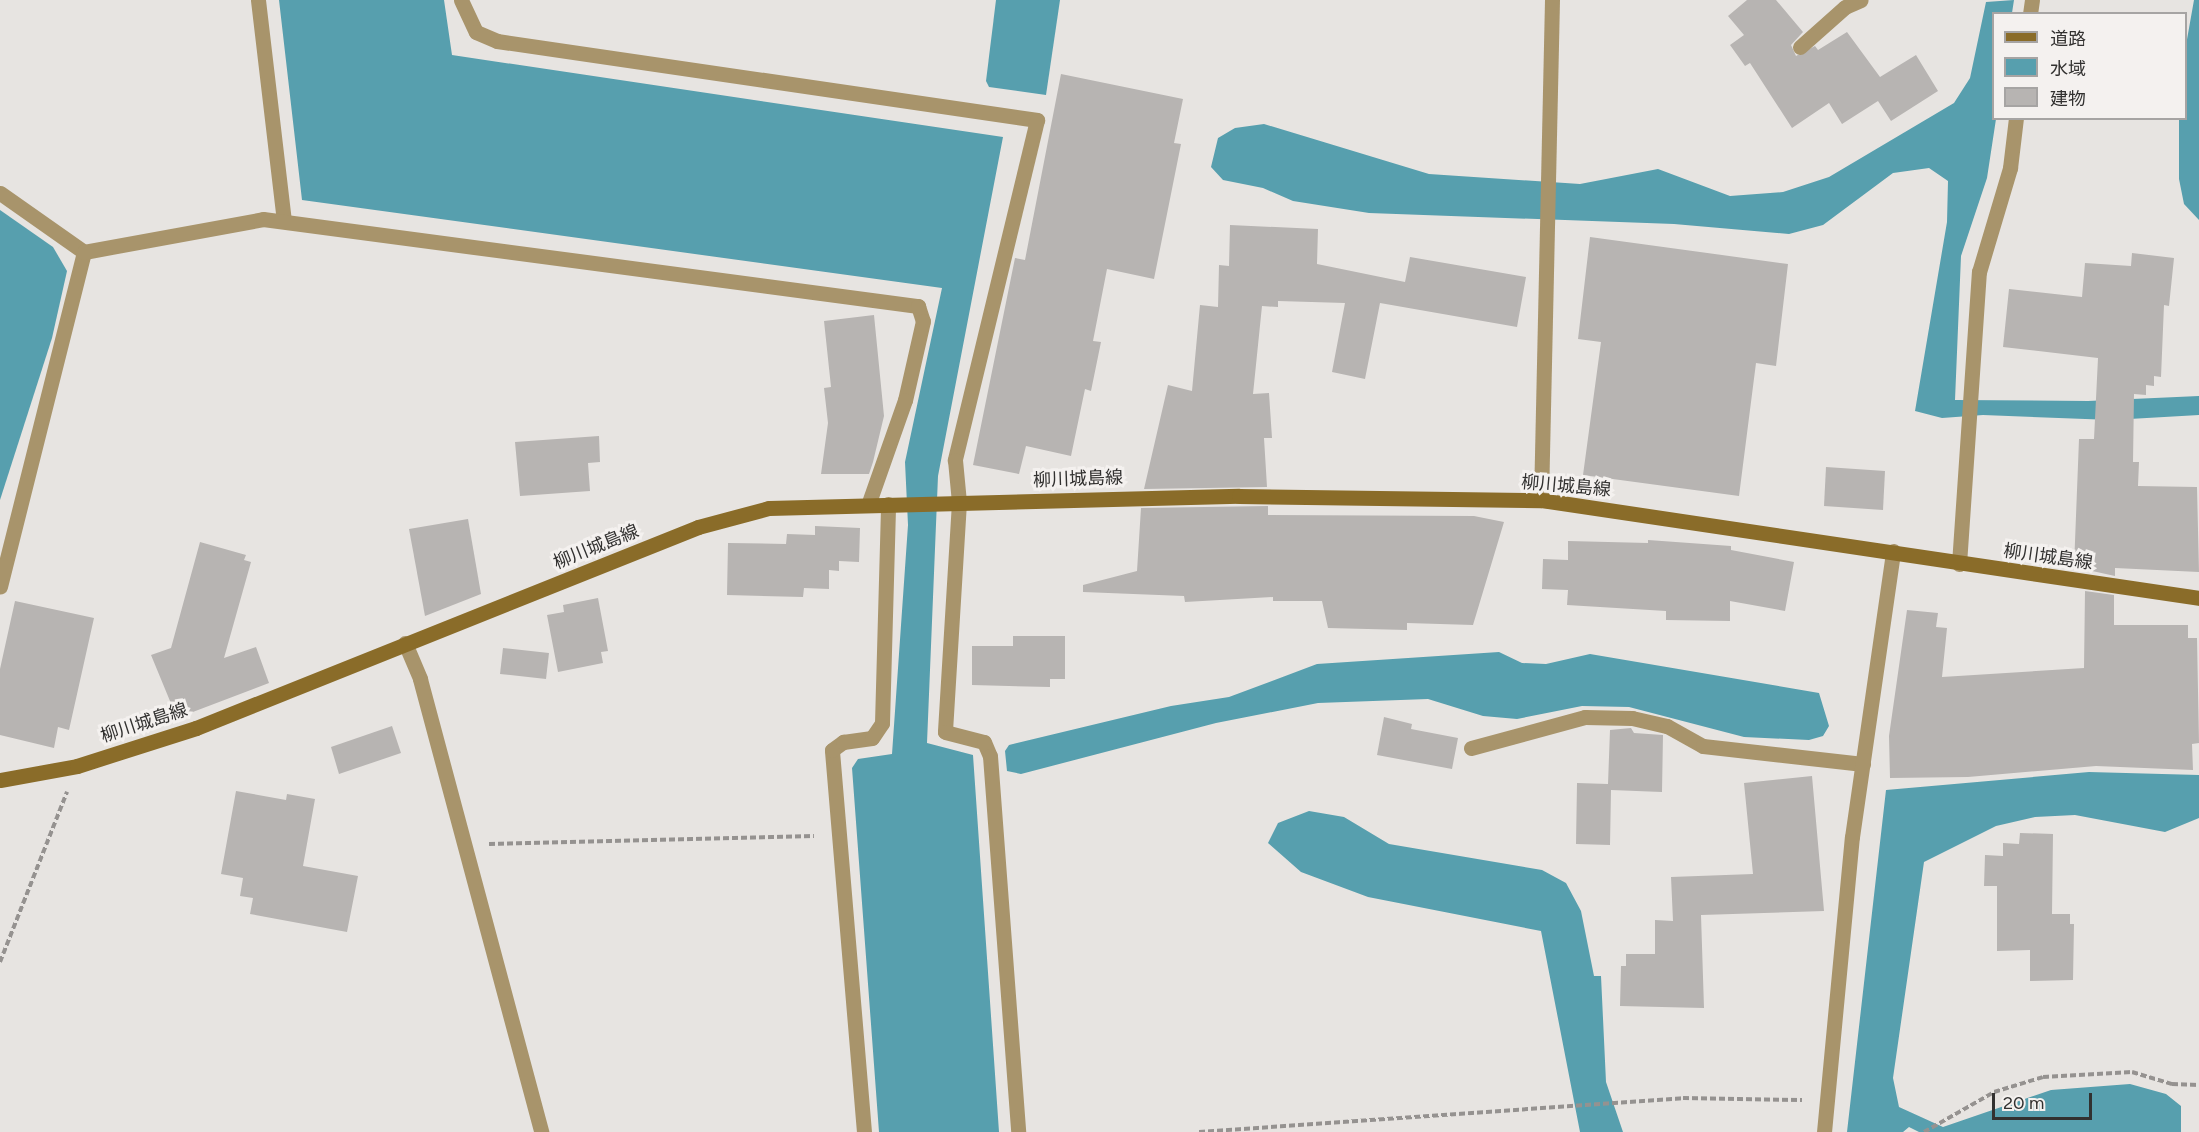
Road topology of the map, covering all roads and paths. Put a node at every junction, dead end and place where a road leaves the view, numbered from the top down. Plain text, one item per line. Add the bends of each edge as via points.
1 (258, 0) edge
2 (461, 0) edge
3 (1552, 0) edge
4 (1861, 0) edge
5 (1842, 4) edge
6 (1800, 47) dead end
7 (2016, 120) edge
8 (0, 193) edge
9 (284, 220) junction
10 (84, 252) junction
11 (1541, 500) junction
12 (956, 502) junction
13 (888, 504) junction
14 (868, 506) junction
15 (1893, 551) junction
16 (1959, 564) junction
17 (0, 586) edge
18 (2199, 598) edge
19 (405, 643) junction
20 (1471, 748) dead end
21 (1863, 764) junction
22 (78, 766) junction
23 (0, 780) edge
24 (839, 835) junction
25 (464, 845) junction
26 (0, 962) edge
27 (2199, 1085) edge
28 (1827, 1101) junction
29 (541, 1132) edge
30 (864, 1132) edge
31 (1018, 1132) edge
32 (1199, 1132) edge
33 (1824, 1132) edge
34 (1924, 1132) edge

1 - 9 street
2 - 12 street via 476,32 497,41 1037,120 955,460
3 - 11 street
4 - 5 street
5 - 6 street
7 - 16 street via 2010,168 1978,272
8 - 10 street
9 - 10 street via 263,219
9 - 14 street via 918,306 923,321 905,400
10 - 17 street
11 - 12 main road, 柳川城島線 via 1239,495
11 - 15 main road, 柳川城島線
12 - 13 main road, 柳川城島線
12 - 31 street via 945,732 984,742 990,756
13 - 14 main road, 柳川城島線
13 - 24 street via 882,723 872,738 843,742 832,750
14 - 19 main road, 柳川城島線 via 769,508 729,516
15 - 16 main road, 柳川城島線
15 - 21 street
16 - 18 main road, 柳川城島線
19 - 22 main road, 柳川城島線 via 196,728
19 - 25 street via 420,679
20 - 21 street via 1585,717 1632,718 1667,726 1703,746
21 - 28 street
22 - 23 main road, 柳川城島線
22 - 26 path
24 - 25 path
24 - 30 street
25 - 29 street
27 - 34 path via 2172,1084 2132,1072 2043,1077 1994,1092
28 - 32 path via 1683,1098
28 - 33 street

